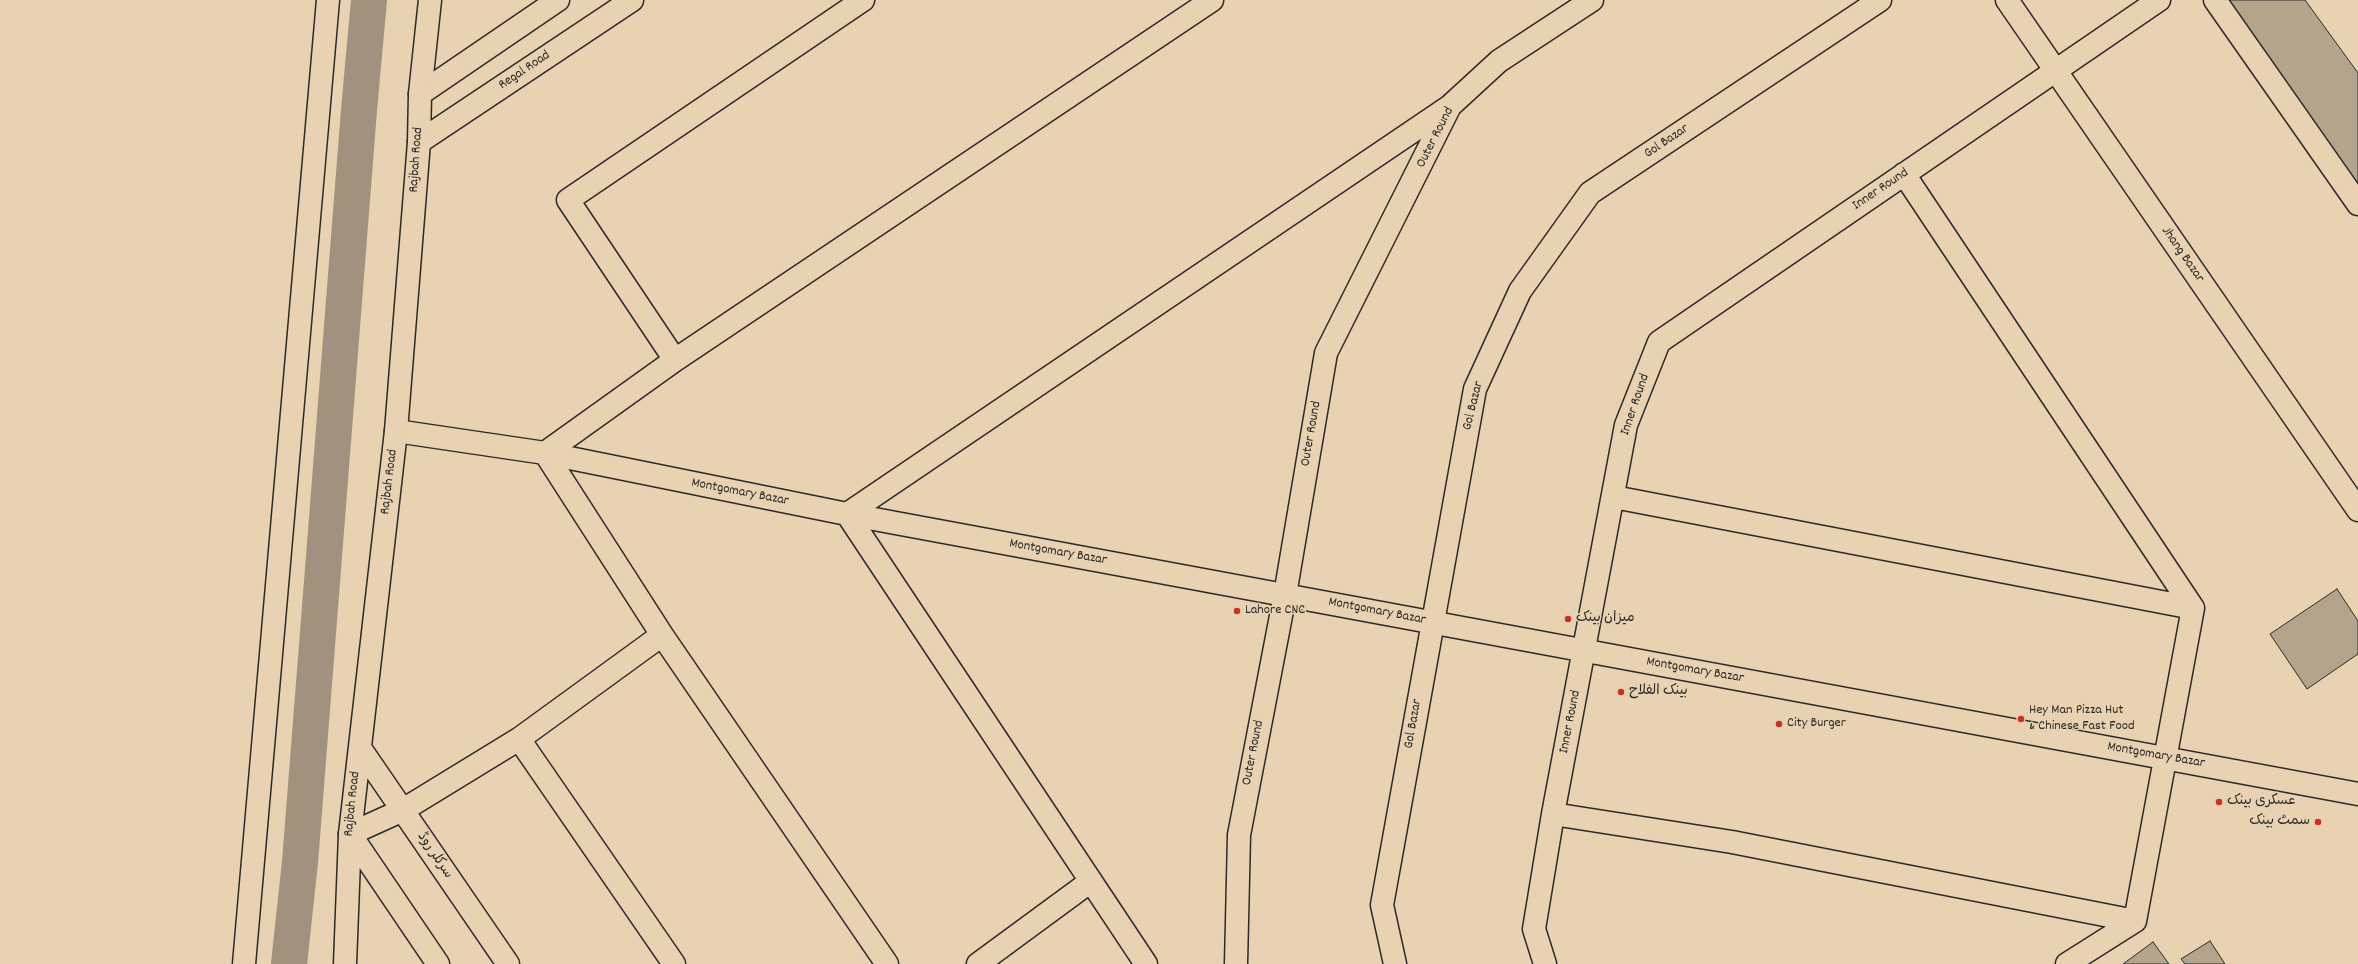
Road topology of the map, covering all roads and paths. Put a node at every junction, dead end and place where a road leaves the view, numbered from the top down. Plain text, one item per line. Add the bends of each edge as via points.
1 (328, 0) edge
2 (430, 0) edge
3 (558, 0) edge
4 (632, 0) edge
5 (862, 0) edge
6 (1212, 0) edge
7 (1592, 0) edge
8 (1880, 0) edge
9 (2007, 0) edge
10 (2159, 0) edge
11 (2215, 0) edge
12 (2055, 70) junction
13 (420, 94) junction
14 (1450, 106) junction
15 (419, 142) junction
16 (1904, 174) junction
17 (2358, 204) edge
18 (675, 360) junction
19 (396, 431) junction
20 (545, 454) junction
21 (2350, 482) edge
22 (1614, 497) junction
23 (2358, 510) edge
24 (847, 514) junction
25 (1285, 595) junction
26 (2193, 608) junction
27 (1432, 623) junction
28 (662, 635) junction
29 (1584, 651) junction
30 (519, 739) junction
31 (360, 748) junction
32 (2166, 758) junction
33 (2358, 794) edge
34 (404, 810) junction
35 (1553, 814) junction
36 (350, 834) junction
37 (1091, 882) junction
38 (2135, 921) junction
39 (244, 964) edge
40 (345, 964) edge
41 (437, 964) edge
42 (508, 964) edge
43 (674, 964) edge
44 (887, 964) edge
45 (978, 964) edge
46 (1146, 964) edge
47 (1236, 964) edge
48 (1395, 964) edge
49 (1545, 964) edge
50 (2067, 964) edge

1 - 39 street
2 - 13 street, Rajbah Road
3 - 13 street
4 - 15 street, Regal Road
5 - 18 street via 568,200
6 - 18 street
7 - 14 street, Outer Round via 1499,61
8 - 27 street, Gol Bazar via 1590,193 1520,291 1475,389
9 - 12 street, Jhang Bazar
10 - 12 street, Inner Round
11 - 17 street
12 - 16 street, Inner Round
12 - 21 street, Jhang Bazar
13 - 15 street, Rajbah Road
14 - 24 street
14 - 25 street, Outer Round via 1326,353
15 - 19 street, Rajbah Road
16 - 22 street, Inner Round via 1659,342 1626,426
16 - 26 street
18 - 20 street
19 - 20 street, Montgomary Bazar
19 - 31 street, Rajbah Road
20 - 24 street, Montgomary Bazar
20 - 28 street
21 - 23 street, Jhang Bazar
22 - 26 street
22 - 29 street, Inner Round
24 - 25 street, Montgomary Bazar
24 - 37 street
25 - 27 street, Montgomary Bazar
25 - 47 street, Outer Round via 1238,835
26 - 32 street
27 - 29 street, Montgomary Bazar
27 - 48 street, Gol Bazar via 1382,905
28 - 30 street
28 - 44 street
29 - 32 street, Montgomary Bazar
29 - 35 street, Inner Round
30 - 34 street
30 - 43 street
31 - 34 street, سرکلر روڈ
31 - 36 street, Rajbah Road
32 - 33 street, Montgomary Bazar
32 - 38 street
34 - 36 street
34 - 42 street, سرکلر روڈ
35 - 38 street via 1732,842
35 - 49 street, Inner Round via 1534,929
36 - 40 street, Rajbah Road
36 - 41 street
37 - 45 street
37 - 46 street
38 - 50 street

